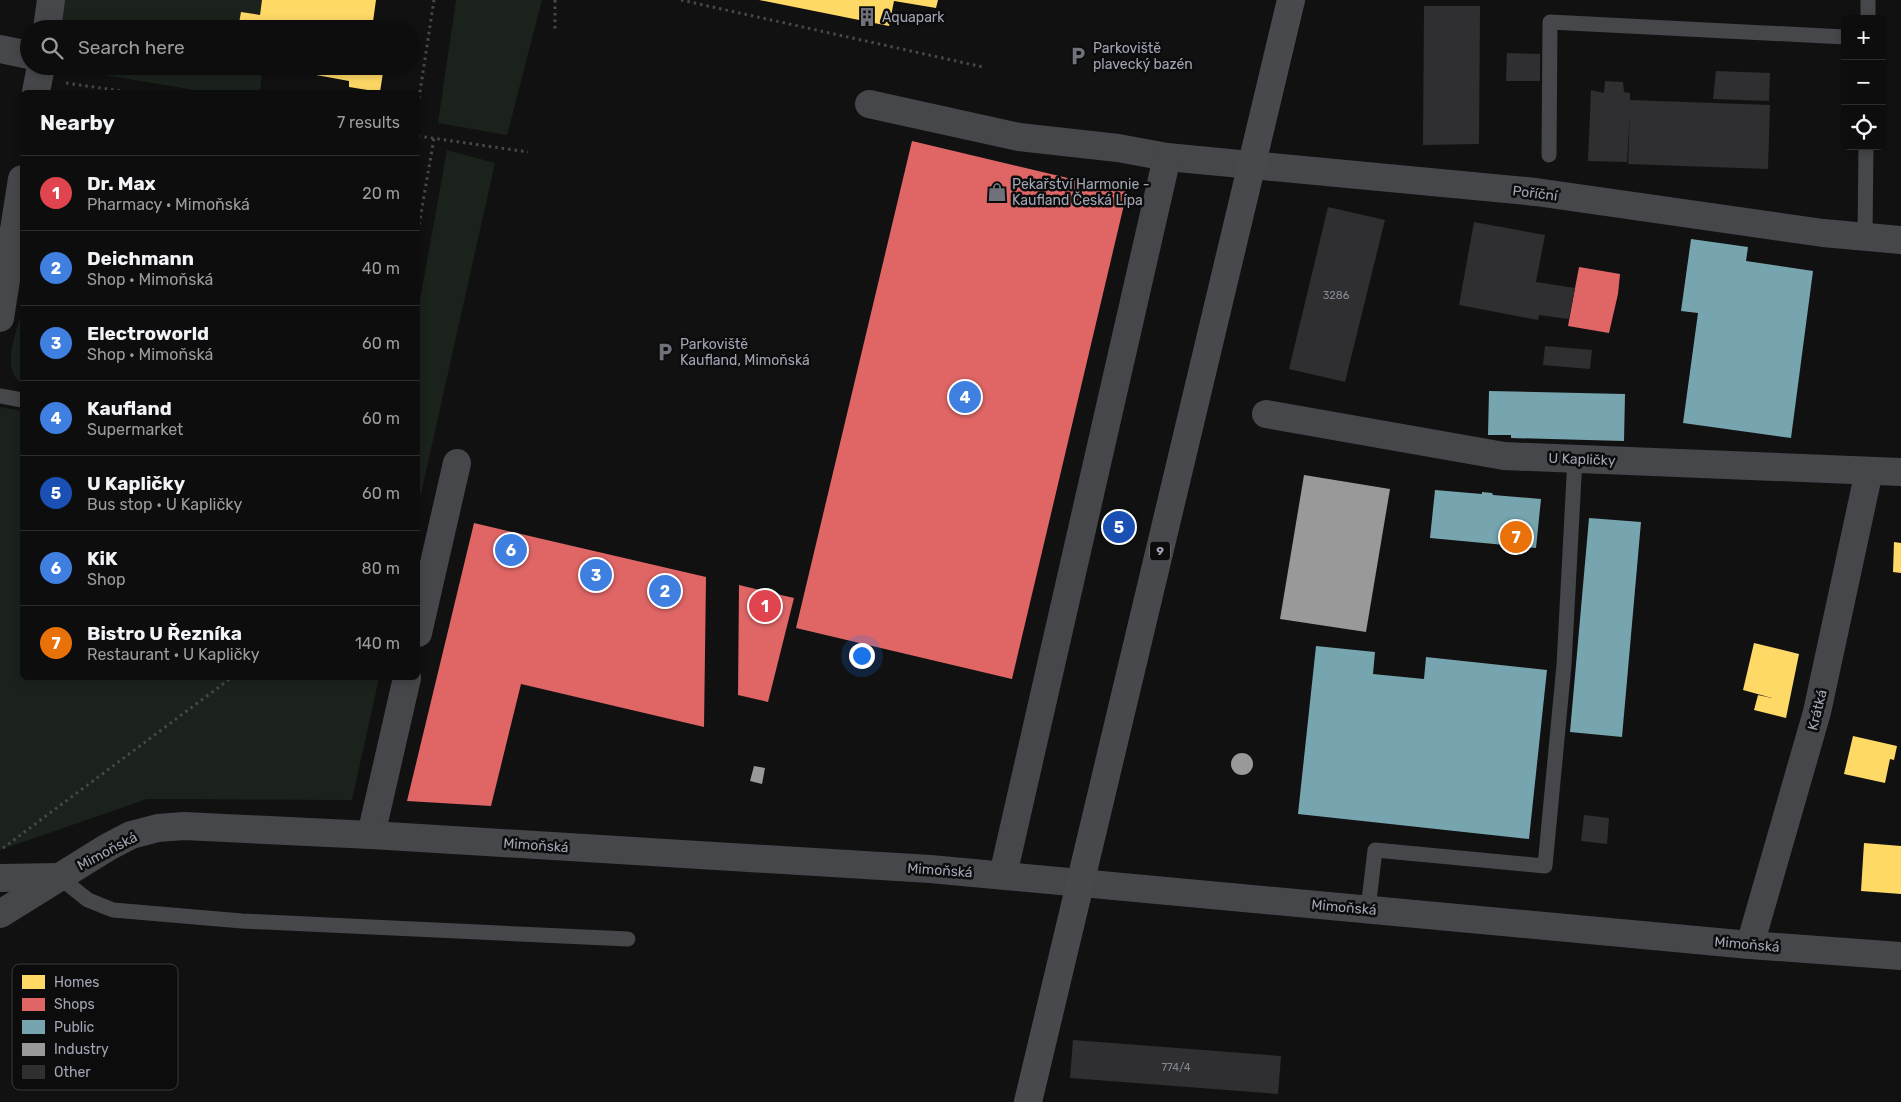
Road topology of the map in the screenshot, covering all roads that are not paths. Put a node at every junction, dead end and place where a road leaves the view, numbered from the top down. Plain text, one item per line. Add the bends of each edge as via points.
1 (51, 0) edge
2 (1291, 0) edge
3 (1868, 0) edge
4 (1868, 15) edge
5 (48, 20) edge
6 (1841, 37) edge
7 (0, 50) edge
8 (20, 63) edge
9 (869, 104) dead end
10 (1866, 150) edge
11 (1549, 155) dead end
12 (1167, 157) junction
13 (20, 192) edge
14 (1864, 237) junction
15 (1901, 240) edge
16 (0, 318) edge
17 (0, 396) edge
18 (20, 400) edge
19 (1266, 414) dead end
20 (1575, 458) junction
21 (457, 463) dead end
22 (1869, 471) junction
23 (1901, 472) edge
24 (420, 623) edge
25 (407, 680) edge
26 (371, 835) junction
27 (1003, 875) junction
28 (59, 877) junction
29 (0, 878) edge
30 (1368, 909) junction
31 (0, 914) edge
32 (628, 939) dead end
33 (1750, 945) junction
34 (1901, 956) edge
35 (1028, 1102) edge

1 - 5 street
2 - 35 main road, 9, bridge
3 - 4 lane
6 - 11 lane via 1550,22
7 - 8 street
9 - 12 street, Poříční via 1019,137
10 - 14 lane
12 - 14 street, Poříční via 1536,192
12 - 27 street
13 - 16 street
14 - 15 street, Poříční
17 - 18 lane
19 - 20 street, U Kapličky via 1504,456
20 - 22 street, U Kapličky
20 - 30 lane via 1564,664 1545,866 1375,850
21 - 24 street
22 - 23 street, U Kapličky
22 - 33 street, Krátká via 1818,712
25 - 26 street
26 - 27 street, Mimoňská
26 - 28 street, Mimoňská via 184,826 158,828 131,835
27 - 30 street, Mimoňská
28 - 29 street
28 - 31 street, Mimoňská
28 - 32 lane via 88,900 113,910 242,921
30 - 33 street, Mimoňská
33 - 34 street, Mimoňská

